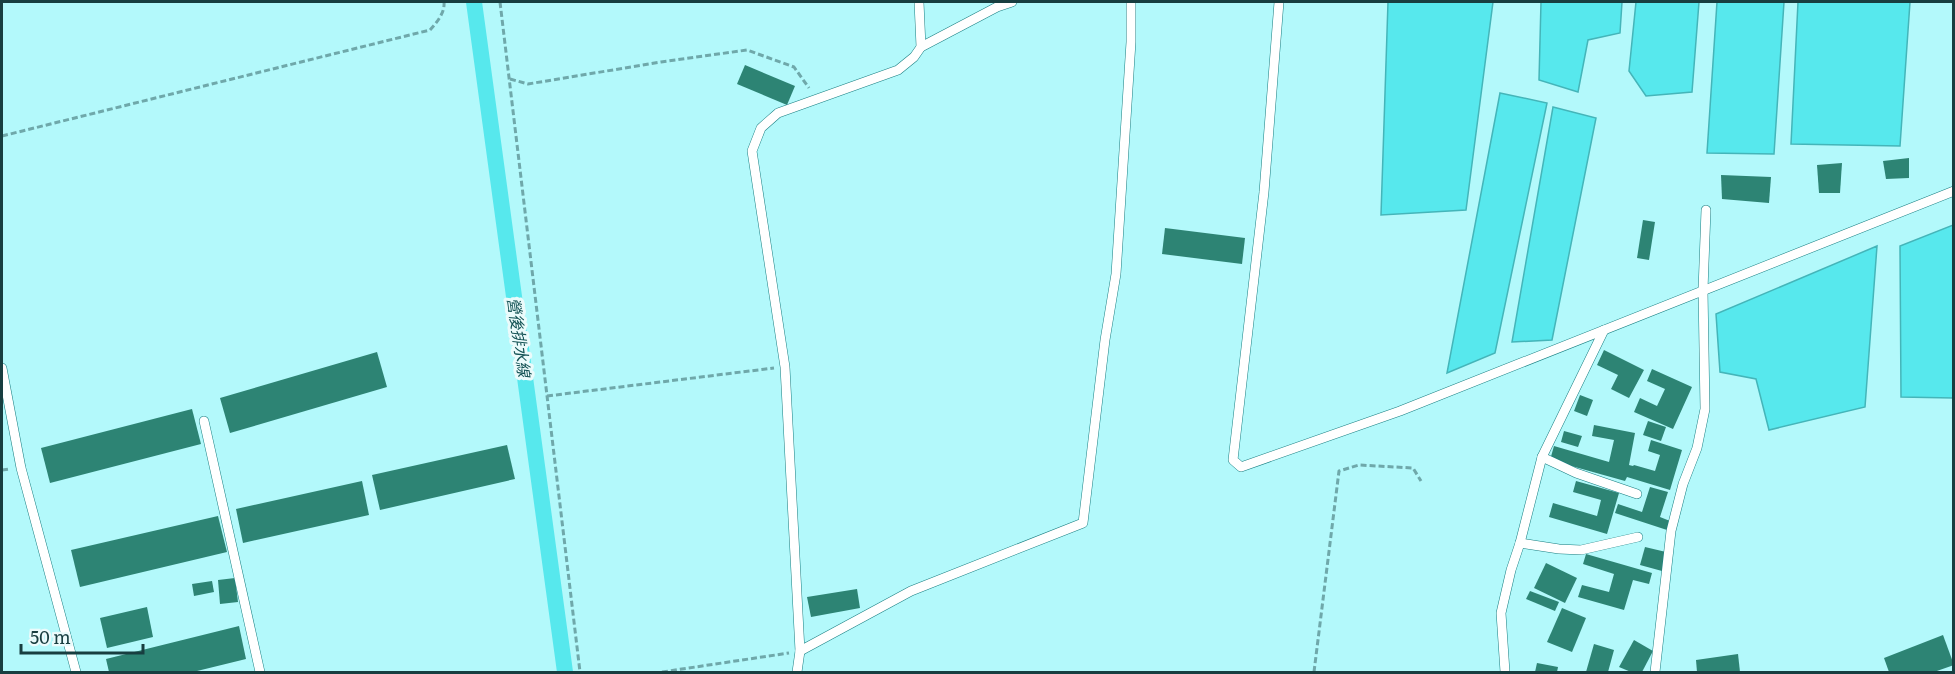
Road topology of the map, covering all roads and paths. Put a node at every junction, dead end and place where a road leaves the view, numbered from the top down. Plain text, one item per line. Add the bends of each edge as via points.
1 (444, 2) edge
2 (501, 2) edge
3 (919, 2) edge
4 (1012, 2) edge
5 (1131, 2) edge
6 (1279, 2) edge
7 (921, 47) junction
8 (510, 79) junction
9 (816, 99) junction
10 (2, 136) edge
11 (1953, 191) edge
12 (1706, 210) dead end
13 (1703, 290) junction
14 (1604, 330) junction
15 (785, 367) junction
16 (2, 368) edge
17 (547, 396) junction
18 (204, 421) dead end
19 (1542, 457) junction
20 (1421, 481) dead end
21 (1637, 494) dead end
22 (1638, 537) dead end
23 (1520, 543) junction
24 (800, 651) junction
25 (76, 672) edge
26 (260, 672) edge
27 (580, 672) edge
28 (662, 672) edge
29 (797, 672) edge
30 (1314, 672) edge
31 (1504, 672) edge
32 (1654, 672) edge

1 - 10 path via 440,18 430,30
2 - 8 path
3 - 7 lane
4 - 7 lane
5 - 24 lane via 1116,274 1083,523 911,591
6 - 14 lane via 1264,192 1233,460 1241,467 1335,435
7 - 9 lane via 898,70
8 - 9 path via 528,84 747,50 794,67
8 - 17 path
9 - 15 lane via 778,113 762,128 752,151
11 - 13 lane
12 - 13 lane
13 - 14 lane
13 - 32 lane via 1705,408 1671,531
14 - 19 lane
15 - 17 path
15 - 24 lane
16 - 25 lane via 21,468
17 - 27 path
18 - 26 lane
19 - 21 lane
19 - 23 lane
20 - 30 path via 1413,468 1359,465 1339,471
22 - 23 lane via 1581,550
23 - 31 lane via 1501,613
24 - 28 path
24 - 29 lane

